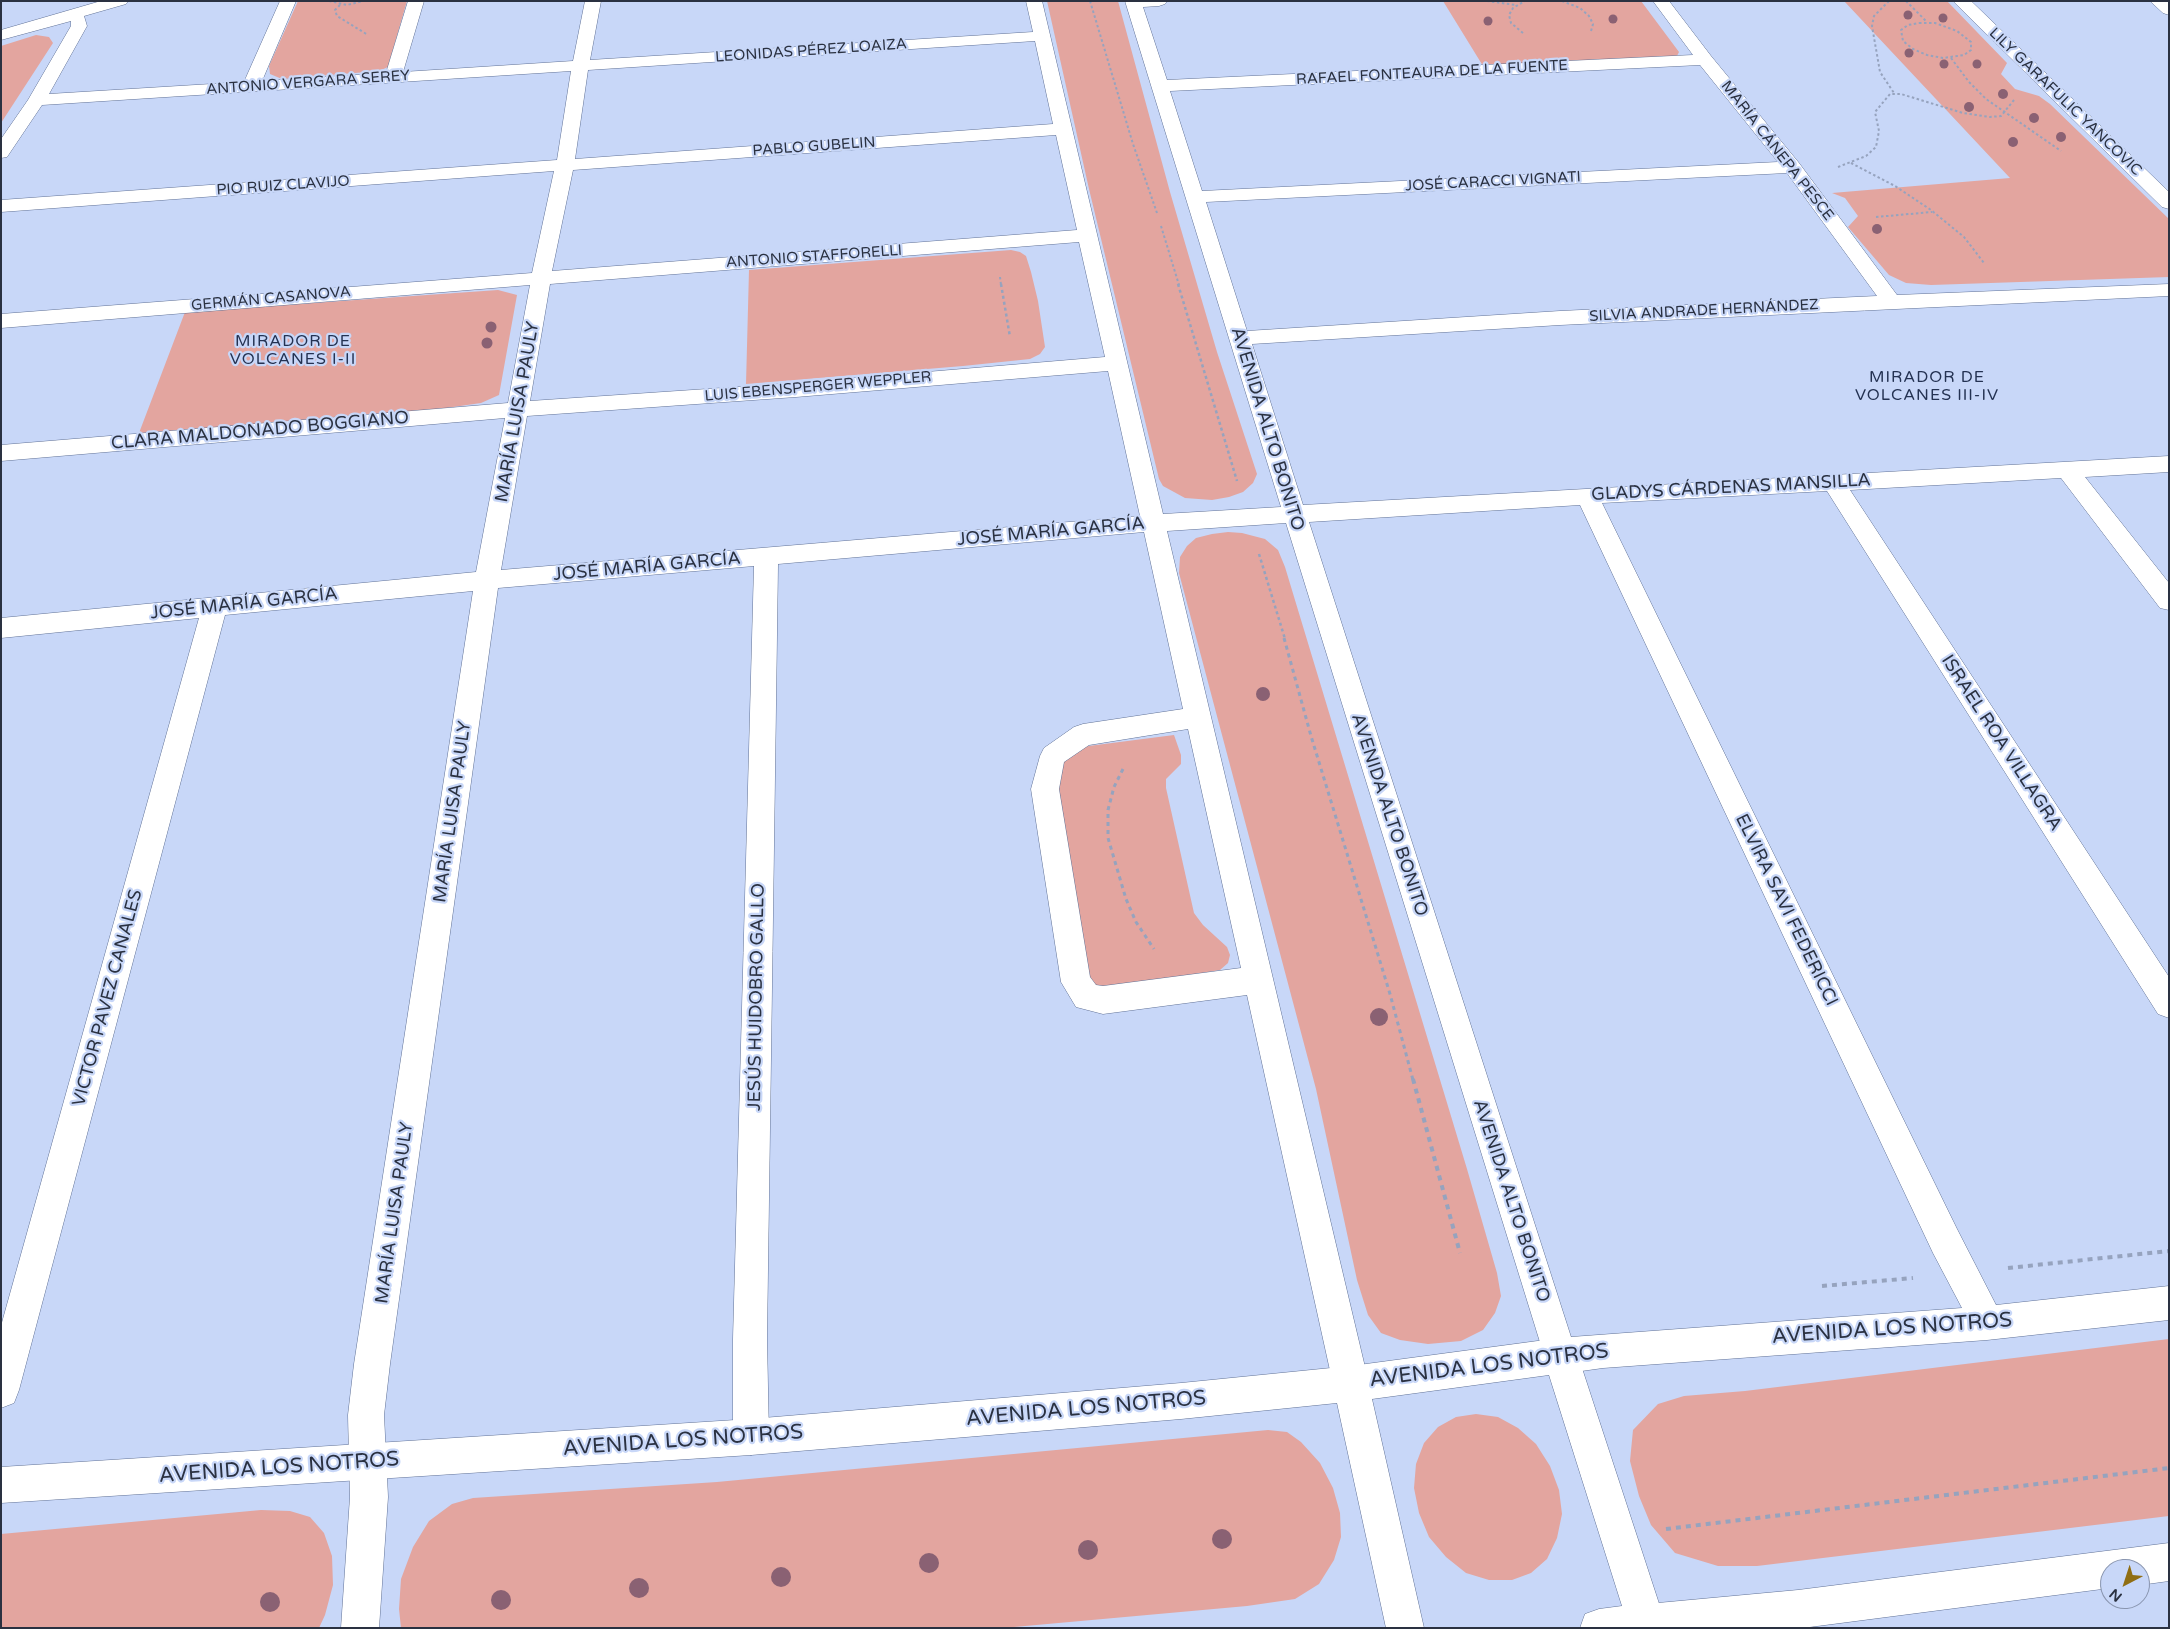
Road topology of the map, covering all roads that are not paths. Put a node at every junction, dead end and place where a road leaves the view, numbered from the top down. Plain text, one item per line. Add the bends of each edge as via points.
1 (120, 1) edge
2 (288, 1) edge
3 (416, 1) edge
4 (593, 1) edge
5 (1034, 1) edge
6 (1159, 1) edge
7 (1660, 1) edge
8 (1961, 1) edge
9 (2158, 1) edge
10 (1133, 2) edge
11 (2169, 10) edge
12 (75, 14) junction
13 (1, 35) edge
14 (1042, 36) junction
15 (1705, 60) junction
16 (580, 66) junction
17 (393, 77) junction
18 (1159, 86) junction
19 (250, 87) junction
20 (37, 100) junction
21 (1063, 129) junction
22 (1, 153) edge
23 (565, 165) junction
24 (1792, 167) junction
25 (1194, 197) junction
26 (2169, 203) edge
27 (1, 206) edge
28 (1088, 235) junction
29 (541, 278) junction
30 (2169, 290) edge
31 (1891, 301) junction
32 (1, 321) edge
33 (1239, 338) junction
34 (1116, 362) junction
35 (519, 409) junction
36 (1, 453) edge
37 (2169, 464) edge
38 (2066, 469) junction
39 (1832, 482) junction
40 (1587, 496) junction
41 (1294, 514) junction
42 (1154, 523) junction
43 (766, 558) junction
44 (487, 580) junction
45 (2169, 602) edge
46 (215, 606) junction
47 (1, 628) edge
48 (1198, 717) junction
49 (1258, 980) junction
50 (2169, 1004) edge
51 (2169, 1303) edge
52 (1988, 1323) junction
53 (1560, 1356) junction
54 (1351, 1384) junction
55 (1, 1390) edge
56 (751, 1437) junction
57 (367, 1462) junction
58 (1, 1485) edge
59 (2169, 1562) edge
60 (2150, 1564) edge
61 (2100, 1570) edge
62 (1648, 1625) edge
63 (360, 1628) edge
64 (1405, 1628) edge
65 (1599, 1628) edge

1 - 12 street
2 - 19 street
3 - 17 street
4 - 16 street, MARÍA LUISA PAULY
5 - 14 street
6 - 10 street
7 - 15 street, MARÍA CÁNEPA PESCE
8 - 26 street, LILY GARAFULIC YANCOVIC
9 - 11 street
10 - 18 street, AVENIDA ALTO BONITO
12 - 13 street
12 - 20 street via 79,26
14 - 16 street, LEONIDAS PÉREZ LOAIZA
14 - 21 street
15 - 18 street, RAFAEL FONTEAURA DE LA FUENTE
15 - 24 street, MARÍA CÁNEPA PESCE
16 - 17 street, ANTONIO VERGARA SEREY
16 - 23 street, MARÍA LUISA PAULY
17 - 19 street, ANTONIO VERGARA SEREY
18 - 25 street, AVENIDA ALTO BONITO
19 - 20 street, ANTONIO VERGARA SEREY
20 - 22 street
21 - 23 street, PABLO GUBELIN
21 - 28 street
23 - 27 street, PIO RUIZ CLAVIJO
23 - 29 street, MARÍA LUISA PAULY
24 - 25 street, JOSÉ CARACCI VIGNATI
24 - 31 street, MARÍA CÁNEPA PESCE
25 - 33 street, AVENIDA ALTO BONITO
28 - 29 street, ANTONIO STAFFORELLI
28 - 34 street
29 - 32 street, GERMÁN CASANOVA
29 - 35 street, MARÍA LUISA PAULY
30 - 31 street, SILVIA ANDRADE HERNÁNDEZ
31 - 33 street, SILVIA ANDRADE HERNÁNDEZ
33 - 41 street, AVENIDA ALTO BONITO
34 - 35 street, LUIS EBENSPERGER WEPPLER via 806,389
34 - 42 street
35 - 36 street, CLARA MALDONADO BOGGIANO
35 - 44 street, MARÍA LUISA PAULY
37 - 38 street, GLADYS CÁRDENAS MANSILLA
38 - 39 street, GLADYS CÁRDENAS MANSILLA
38 - 45 street
39 - 40 street, GLADYS CÁRDENAS MANSILLA
39 - 50 street, ISRAEL ROA VILLAGRA
40 - 41 street, GLADYS CÁRDENAS MANSILLA
40 - 52 street, ELVIRA SAVI FEDERICCI via 1945,1241
41 - 42 street, JOSÉ MARÍA GARCÍA
41 - 53 street, AVENIDA ALTO BONITO
42 - 43 street, JOSÉ MARÍA GARCÍA
42 - 48 street
43 - 44 street, JOSÉ MARÍA GARCÍA
43 - 56 street, JESÚS HUIDOBRO GALLO via 750,1339
44 - 46 street, JOSÉ MARÍA GARCÍA
44 - 57 street, MARÍA LUISA PAULY via 372,1364 366,1415
46 - 47 street, JOSÉ MARÍA GARCÍA
46 - 55 street, VICTOR PAVEZ CANALES
48 - 49 street
48 - 49 street via 1083,735 1053,756 1046,788 1076,982 1087,997 1103,1000
49 - 54 street
51 - 52 street, AVENIDA LOS NOTROS
52 - 53 street, AVENIDA LOS NOTROS
53 - 54 street, AVENIDA LOS NOTROS
53 - 62 street, AVENIDA ALTO BONITO
54 - 56 street, AVENIDA LOS NOTROS via 1181,1402
54 - 64 street
56 - 57 street, AVENIDA LOS NOTROS
57 - 58 street, AVENIDA LOS NOTROS
57 - 63 street, MARÍA LUISA PAULY via 369,1497
59 - 60 street
61 - 62 street
62 - 65 street

